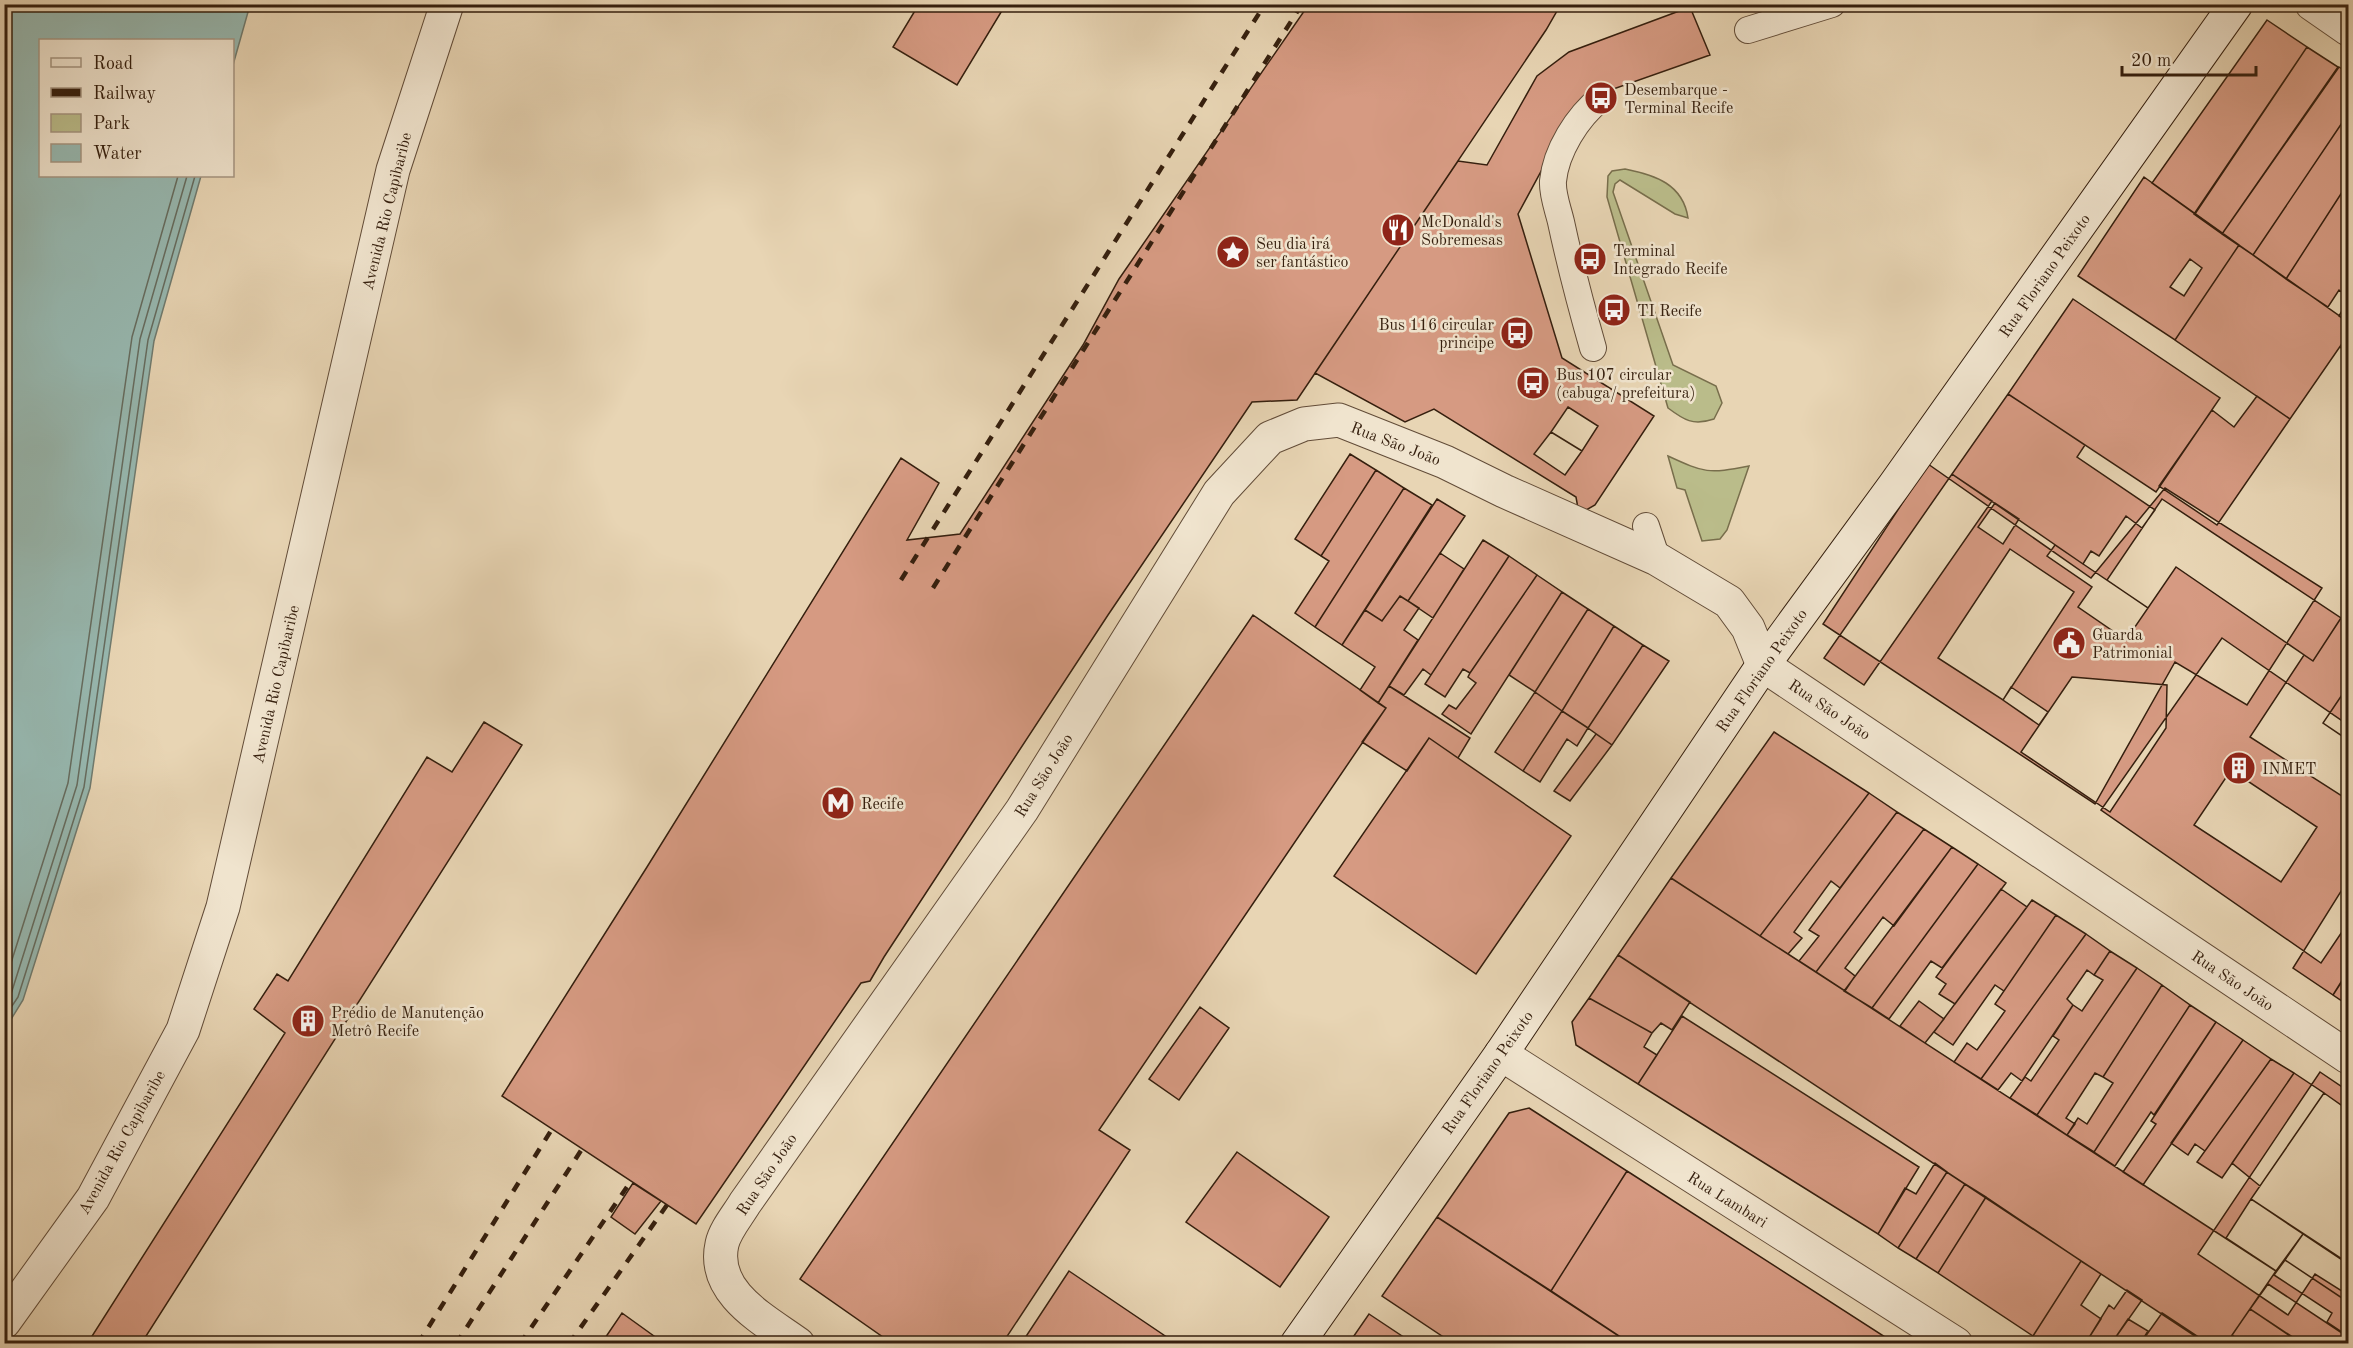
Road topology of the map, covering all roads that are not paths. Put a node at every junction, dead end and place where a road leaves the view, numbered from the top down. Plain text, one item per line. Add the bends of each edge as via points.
1 (447, 4) edge
2 (1832, 4) edge
3 (2236, 4) edge
4 (2312, 4) edge
5 (2349, 29) edge
6 (1748, 30) dead end
7 (1601, 98) dead end
8 (1593, 348) dead end
9 (1646, 526) dead end
10 (1657, 559) junction
11 (1763, 665) junction
12 (1501, 1054) junction
13 (2349, 1057) edge
14 (4, 1322) edge
15 (798, 1344) edge
16 (1297, 1344) edge
17 (1956, 1344) edge

1 - 14 street, Avenida Rio Capibaribe via 393,170 224,907 183,1030 93,1198
2 - 6 lane
3 - 11 street, Rua Floriano Peixoto
4 - 5 street
7 - 8 lane via 1587,109 1575,127 1556,166 1553,184
9 - 10 lane
10 - 11 street, Rua São João via 1729,602 1748,628
10 - 15 street, Rua São João via 1445,462 1339,420 1304,424 1270,438 1219,493 1022,810 745,1203 722,1242 721,1264 727,1285 748,1308
11 - 12 street, Rua Floriano Peixoto
11 - 13 street, Rua São João
12 - 16 street, Rua Floriano Peixoto
12 - 17 street, Rua Lambari

